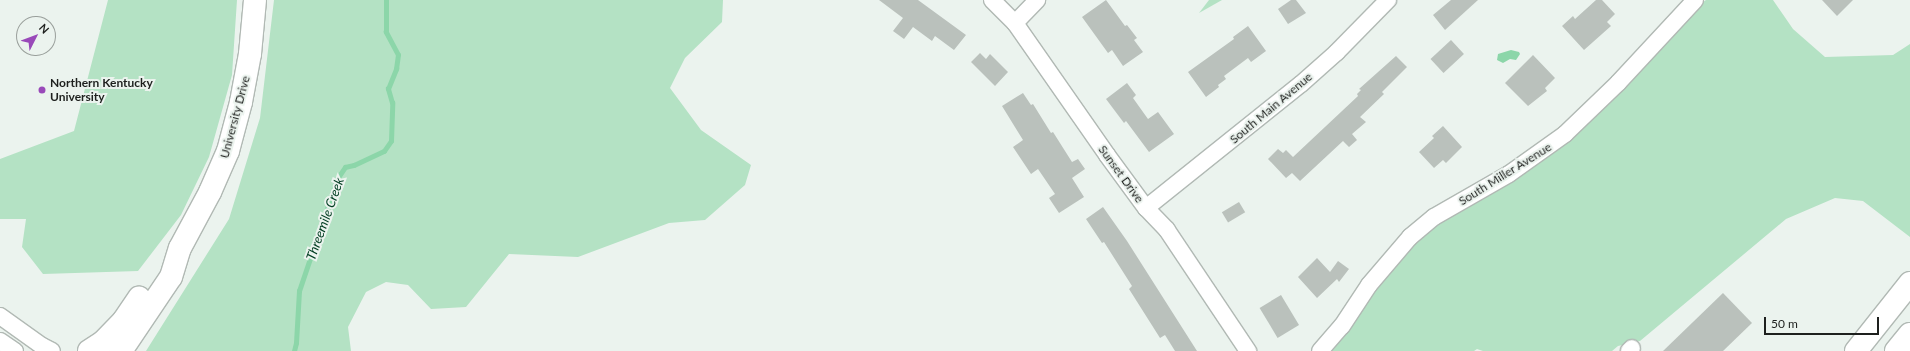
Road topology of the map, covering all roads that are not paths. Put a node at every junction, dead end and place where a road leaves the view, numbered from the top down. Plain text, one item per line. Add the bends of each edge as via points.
1 (255, 0) edge
2 (1037, 0) edge
3 (1388, 0) edge
4 (1695, 0) edge
5 (997, 2) edge
6 (1015, 22) junction
7 (1146, 208) junction
8 (180, 248) junction
9 (1910, 283) edge
10 (0, 316) edge
11 (140, 323) junction
12 (1910, 334) edge
13 (0, 341) edge
14 (15, 351) edge
15 (52, 351) edge
16 (89, 351) edge
17 (121, 351) edge
18 (136, 351) edge
19 (1248, 351) edge
20 (1320, 351) edge
21 (1856, 351) edge
22 (1896, 351) edge

1 - 8 main road, University Drive via 250,54 228,151 210,192
2 - 6 street
3 - 7 street, South Main Avenue via 1301,84
4 - 20 street, South Miller Avenue via 1618,83 1565,134 1509,174 1434,217 1410,237
5 - 6 street, Sunset Drive
6 - 7 street, Sunset Drive
7 - 19 street, Sunset Drive via 1167,230
8 - 11 main road, University Drive via 171,278
8 - 16 main road, University Drive via 158,269 124,320 103,342
9 - 21 main road
10 - 15 street
11 - 17 main road, University Drive
11 - 18 main road
12 - 22 main road
13 - 14 street

